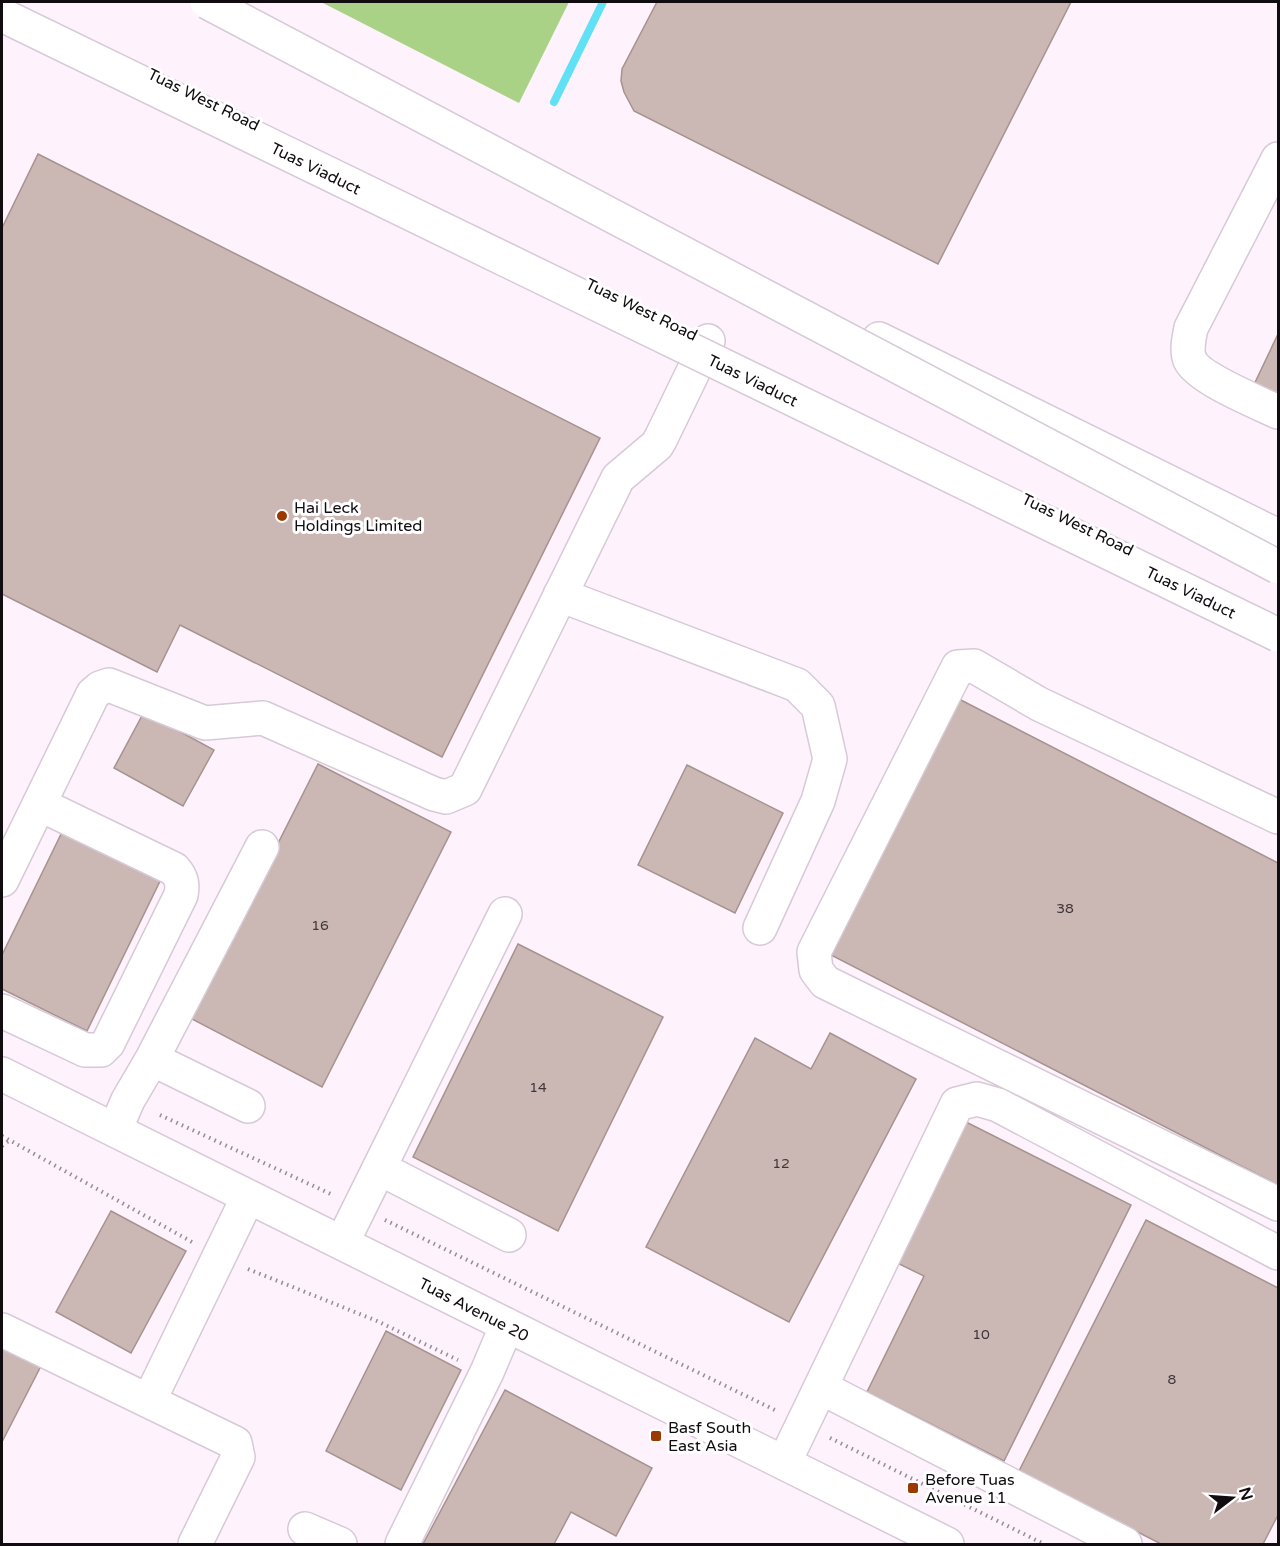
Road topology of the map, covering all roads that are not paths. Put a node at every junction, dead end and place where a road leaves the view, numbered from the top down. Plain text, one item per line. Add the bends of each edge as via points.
1 (2, 2) edge
2 (194, 2) edge
3 (207, 2) edge
4 (2, 15) edge
5 (1278, 159) edge
6 (708, 341) junction
7 (1278, 412) edge
8 (1278, 536) edge
9 (1278, 567) edge
10 (560, 595) junction
11 (1278, 624) edge
12 (1278, 635) edge
13 (39, 804) junction
14 (1278, 817) edge
15 (262, 847) dead end
16 (2, 880) edge
17 (505, 914) dead end
18 (760, 928) dead end
19 (2, 1011) edge
20 (152, 1059) junction
21 (2, 1074) edge
22 (248, 1107) dead end
23 (115, 1130) junction
24 (379, 1168) junction
25 (248, 1197) junction
26 (1278, 1204) edge
27 (509, 1235) dead end
28 (342, 1243) junction
29 (1278, 1253) edge
30 (507, 1325) junction
31 (2, 1330) edge
32 (822, 1388) junction
33 (149, 1401) junction
34 (784, 1463) junction
35 (305, 1529) dead end
36 (195, 1545) edge
37 (340, 1545) edge
38 (402, 1545) edge
39 (947, 1545) edge
40 (1125, 1545) edge

1 - 6 main road, Tuas West Road
2 - 8 main road
3 - 9 main road, bridge
4 - 12 main road, Tuas Viaduct, bridge
5 - 7 main road via 1191,328 1188,344 1195,369
6 - 10 main road via 657,445 618,478
6 - 11 main road, Tuas West Road
10 - 13 main road via 465,789 455,794 434,794 263,718 205,723 109,686 93,694
10 - 18 main road via 797,685 818,706 830,759 818,801
13 - 16 main road
13 - 19 main road via 174,869 183,885 108,1043 101,1050 85,1050
14 - 26 main road via 1039,704 974,666 958,667 814,952 816,970 825,982
15 - 20 main road
17 - 24 main road
20 - 22 main road
20 - 23 main road
21 - 23 main road, Tuas Avenue 20
23 - 25 main road, Tuas Avenue 20
24 - 27 main road
24 - 28 main road
25 - 28 main road, Tuas Avenue 20
25 - 33 main road
28 - 30 main road, Tuas Avenue 20
29 - 32 main road via 998,1105 977,1099 957,1104
30 - 34 main road, Tuas Avenue 20
30 - 38 main road
31 - 33 main road
32 - 34 main road
32 - 40 main road
33 - 36 main road via 234,1443 237,1449 238,1457
34 - 39 main road, Tuas Avenue 20
35 - 37 main road

